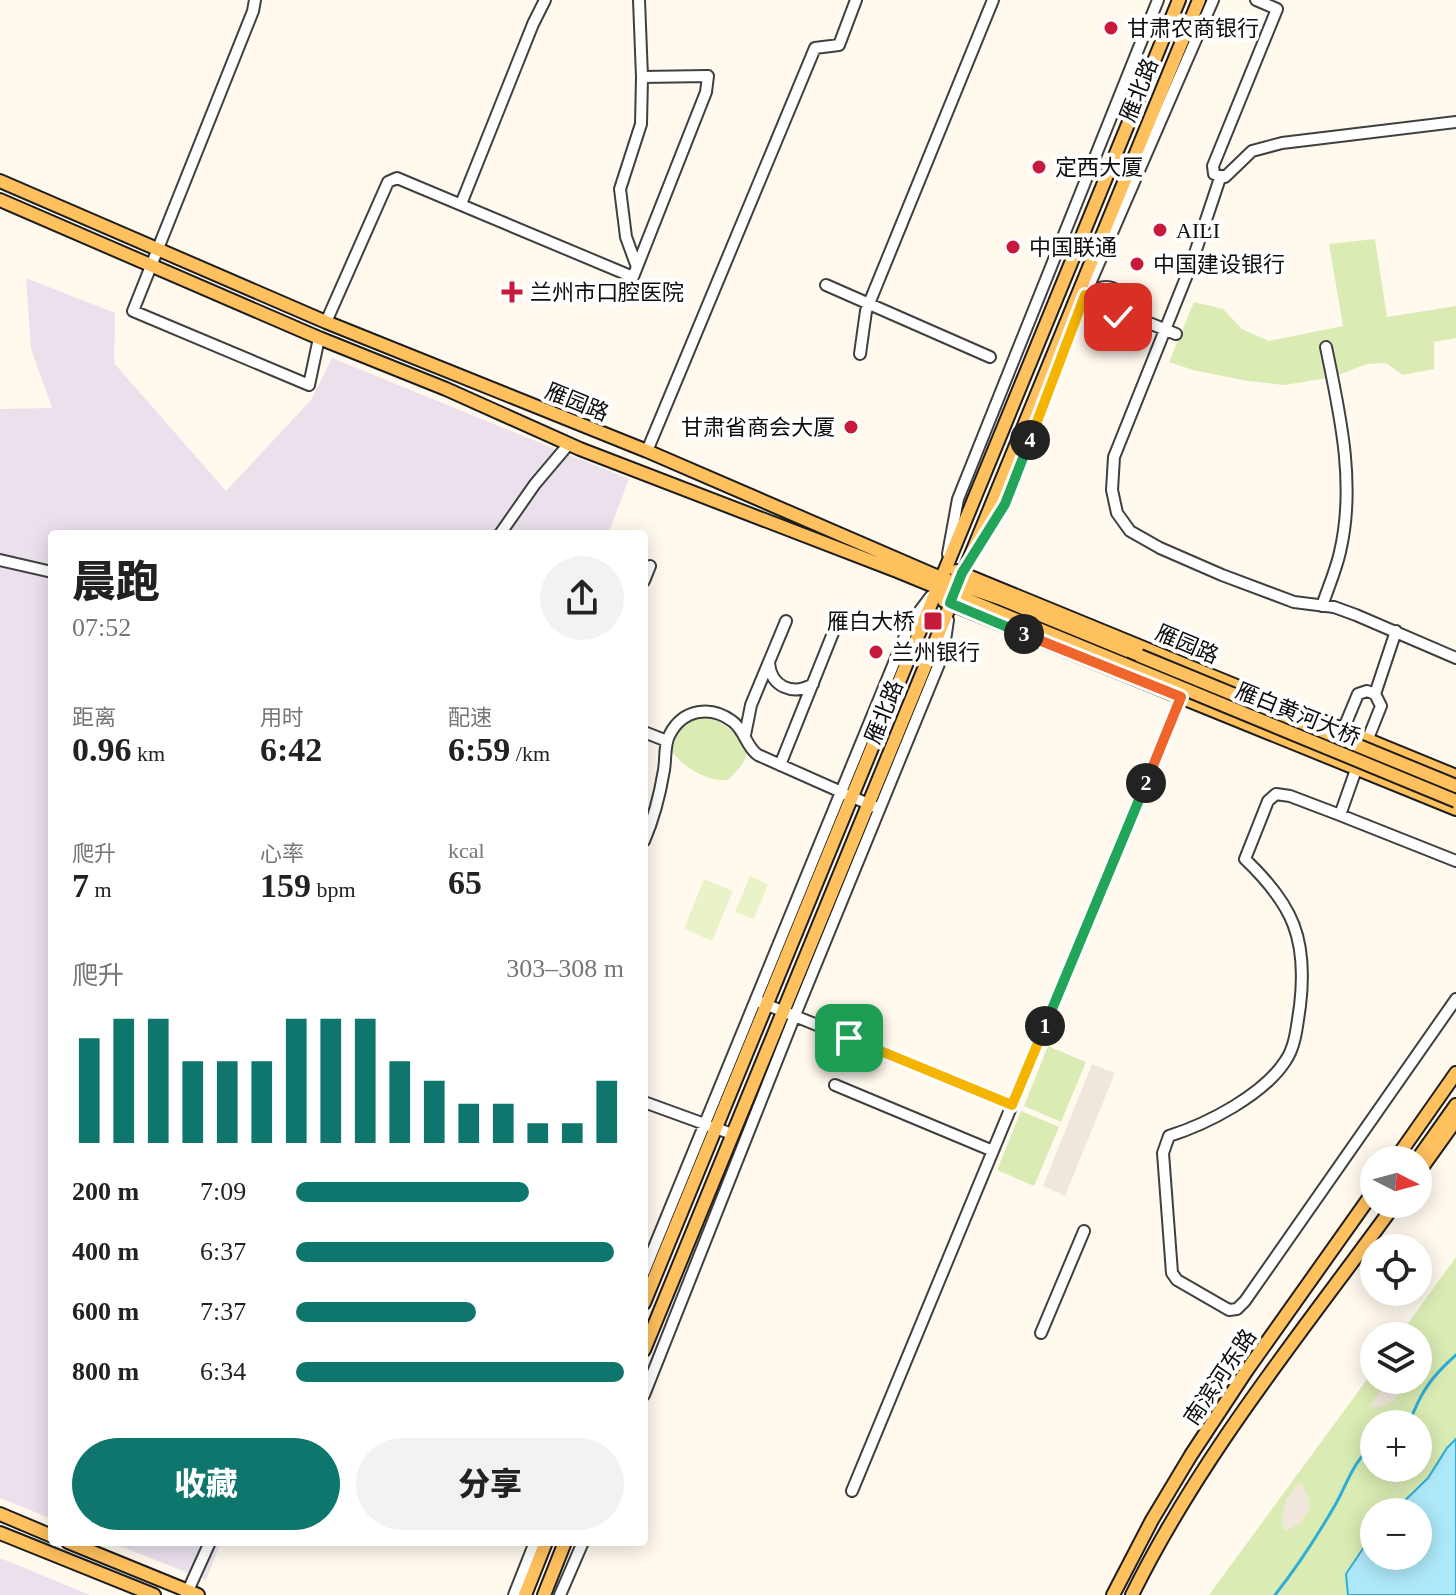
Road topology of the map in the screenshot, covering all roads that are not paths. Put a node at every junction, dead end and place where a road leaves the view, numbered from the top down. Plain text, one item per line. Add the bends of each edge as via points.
1 (255, 0) edge
2 (545, 0) edge
3 (639, 0) edge
4 (856, 0) edge
5 (993, 0) edge
6 (1158, 0) edge
7 (1179, 0) edge
8 (1199, 0) edge
9 (1213, 0) edge
10 (1256, 0) edge
11 (642, 77) junction
12 (1456, 122) edge
13 (1220, 178) junction
14 (0, 181) edge
15 (0, 200) edge
16 (461, 204) junction
17 (158, 248) junction
18 (152, 264) junction
19 (637, 267) junction
20 (1062, 284) junction
21 (826, 285) dead end
22 (1084, 295) junction
23 (869, 304) junction
24 (1122, 312) junction
25 (326, 322) junction
26 (1165, 328) junction
27 (1176, 334) dead end
28 (319, 338) junction
29 (1326, 347) dead end
30 (860, 354) dead end
31 (990, 357) dead end
32 (568, 445) junction
33 (647, 451) junction
34 (503, 530) edge
35 (0, 560) edge
36 (650, 566) dead end
37 (48, 571) edge
38 (648, 571) edge
39 (939, 582) junction
40 (956, 589) junction
41 (1322, 606) junction
42 (786, 621) dead end
43 (837, 623) dead end
44 (1396, 631) junction
45 (1140, 656) joint
46 (1456, 658) edge
47 (768, 661) junction
48 (1124, 664) joint
49 (813, 684) junction
50 (1375, 694) junction
51 (1181, 697) junction
52 (1343, 730) junction
53 (648, 734) edge
54 (745, 735) junction
55 (1368, 740) junction
56 (667, 741) junction
57 (780, 765) junction
58 (1356, 769) junction
59 (1456, 776) edge
60 (1456, 786) edge
61 (846, 794) junction
62 (1456, 801) edge
63 (867, 804) junction
64 (881, 809) junction
65 (1456, 809) edge
66 (1340, 815) junction
67 (648, 829) edge
68 (1456, 861) edge
69 (1456, 999) edge
70 (761, 1002) junction
71 (789, 1013) junction
72 (832, 1031) dead end
73 (849, 1038) dead end
74 (1456, 1073) edge
75 (835, 1085) dead end
76 (648, 1104) edge
77 (1012, 1105) junction
78 (1456, 1105) edge
79 (1456, 1120) edge
80 (709, 1127) junction
81 (732, 1134) junction
82 (1405, 1146) edge
83 (1427, 1146) edge
84 (993, 1151) junction
85 (1432, 1153) edge
86 (1360, 1211) edge
87 (1376, 1218) edge
88 (1385, 1218) edge
89 (1084, 1231) dead end
90 (648, 1263) edge
91 (648, 1292) edge
92 (1329, 1295) junction
93 (1041, 1333) dead end
94 (1275, 1333) junction
95 (648, 1340) edge
96 (1292, 1345) junction
97 (648, 1384) edge
98 (852, 1491) dead end
99 (0, 1514) edge
100 (0, 1533) edge
101 (48, 1534) edge
102 (77, 1546) edge
103 (208, 1546) edge
104 (533, 1546) edge
105 (544, 1546) edge
106 (563, 1546) edge
107 (581, 1546) edge
108 (190, 1594) edge
109 (154, 1595) edge
110 (514, 1595) edge
111 (525, 1595) edge
112 (544, 1595) edge
113 (560, 1595) edge
114 (1113, 1595) edge
115 (1132, 1595) edge

1 - 17 street
2 - 16 street
3 - 11 street
4 - 33 street via 839,45 815,48
5 - 23 street
6 - 39 street via 958,499
7 - 20 main road, 雁北路
8 - 22 main road, 雁北路
9 - 22 street
10 - 13 street via 1277,9 1213,166
11 - 19 street via 641,124 620,189 626,237
11 - 19 street via 708,76
12 - 13 street via 1282,143 1252,151
13 - 26 street
14 - 17 main road, 雁园路
15 - 18 main road, 雁园路
16 - 19 street via 633,277
16 - 25 street via 397,178 388,182
17 - 18 street
17 - 25 main road, 雁园路
18 - 28 main road, 雁园路
18 - 28 street via 133,311 309,385
20 - 22 street
20 - 39 main road, 雁北路
21 - 23 street
22 - 24 street via 1099,321 1112,321
22 - 24 street via 1113,288 1122,298
22 - 40 main road, 雁北路
23 - 30 street
23 - 31 street
24 - 26 street
25 - 28 main road
25 - 33 main road, 雁园路
26 - 27 street
26 - 41 street via 1114,457 1117,513 1130,531 1160,548 1294,602
28 - 32 main road, 雁园路
29 - 41 street via 1343,430 1347,496 1340,552
32 - 34 street
32 - 39 main road, 雁园路
33 - 39 main road, 雁园路
35 - 37 street
36 - 38 street
39 - 40 main road, 雁园路
39 - 40 main road, 雁园路
39 - 61 main road, 雁北路
40 - 45 main road, 雁园路 via 999,598
40 - 48 main road, 雁园路
40 - 51 main road, 雁园路
40 - 52 main road, 雁园路
40 - 63 main road, 雁北路
40 - 64 street via 943,654
41 - 44 street
42 - 47 street
43 - 49 street
44 - 46 street
44 - 50 street
45 - 60 main road, 雁白黄河大桥, bridge
47 - 49 street via 773,679 788,689
47 - 54 street
48 - 62 main road, 雁白黄河大桥, bridge
49 - 57 street
50 - 52 street via 1358,694
50 - 55 street via 1381,706
51 - 58 main road, 雁园路
51 - 77 street
52 - 55 main road, 雁园路
53 - 56 street
54 - 56 street via 717,713 700,710 677,724
54 - 57 street via 752,751
55 - 58 street
55 - 59 main road, 雁园路
56 - 67 street via 662,786
57 - 61 street
58 - 65 main road, 雁园路
58 - 66 street
61 - 63 street
61 - 70 main road, 雁北路
63 - 64 street
63 - 71 main road, 雁北路
64 - 71 street
66 - 68 street
66 - 69 street via 1276,794 1268,801 1245,859 1281,897 1303,953 1297,1030 1287,1059 1264,1084 1225,1110 1169,1136 1163,1153 1172,1273 1177,1280 1229,1310 1245,1301
70 - 71 street
70 - 80 main road, 雁北路
71 - 72 street
71 - 81 main road, 雁北路
71 - 97 street
73 - 77 street
74 - 82 main road
75 - 84 street
76 - 80 street
77 - 84 street
78 - 83 main road
79 - 85 main road
80 - 81 street
80 - 90 street
80 - 91 main road, 雁北路
81 - 95 main road, 雁北路
84 - 98 street
86 - 94 main road, 南滨河东路
87 - 92 main road
88 - 92 main road, 南滨河东路
89 - 93 street
92 - 96 main road, 南滨河东路
94 - 96 main road
94 - 114 main road, 南滨河东路 via 1171,1487
96 - 115 main road, 南滨河东路 via 1205,1464
99 - 101 main road
100 - 109 main road
102 - 108 main road
103 - 108 street
104 - 110 street
105 - 111 main road
106 - 112 main road
107 - 113 street

